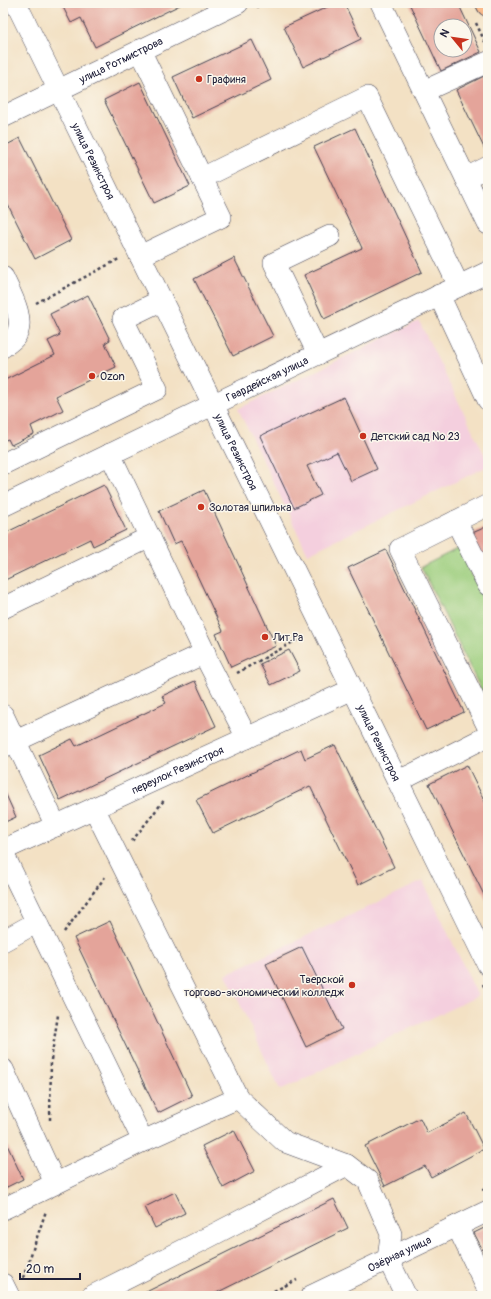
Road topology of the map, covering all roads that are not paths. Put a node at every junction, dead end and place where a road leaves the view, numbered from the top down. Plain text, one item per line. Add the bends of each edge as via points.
1 (16, 3) edge
2 (238, 3) edge
3 (381, 3) edge
4 (140, 50) junction
5 (487, 53) edge
6 (58, 90) junction
7 (424, 91) junction
8 (3, 117) edge
9 (488, 167) edge
10 (202, 178) junction
11 (466, 178) junction
12 (488, 224) edge
13 (330, 236) dead end
14 (132, 256) junction
15 (488, 272) edge
16 (3, 277) edge
17 (459, 286) junction
18 (439, 296) junction
19 (162, 300) junction
20 (3, 347) edge
21 (318, 354) junction
22 (488, 400) edge
23 (213, 404) junction
24 (110, 454) junction
25 (3, 464) edge
26 (488, 505) edge
27 (3, 506) edge
28 (456, 521) junction
29 (150, 537) junction
30 (488, 585) edge
31 (3, 608) edge
32 (205, 653) junction
33 (353, 689) junction
34 (3, 715) edge
35 (488, 728) edge
36 (488, 736) edge
37 (247, 738) junction
38 (9, 744) edge
39 (398, 781) junction
40 (94, 808) junction
41 (56, 826) junction
42 (3, 850) edge
43 (3, 853) edge
44 (36, 922) junction
45 (3, 941) edge
46 (488, 965) edge
47 (3, 1069) edge
48 (238, 1098) junction
49 (143, 1141) junction
50 (348, 1165) junction
51 (55, 1183) junction
52 (3, 1210) edge
53 (488, 1211) edge
54 (457, 1226) junction
55 (388, 1259) junction
56 (3, 1284) edge
57 (488, 1290) edge
58 (9, 1296) edge
59 (92, 1296) edge
60 (311, 1296) edge
61 (406, 1296) edge

1 - 6 street, улица Резинстроя
2 - 4 street, улица Ротмистрова
3 - 7 street
4 - 6 street, улица Ротмистрова
4 - 10 street
5 - 7 street
6 - 8 street, улица Ротмистрова
6 - 14 street, улица Резинстроя
7 - 11 street
9 - 11 street
10 - 14 street via 221,217
10 - 17 street via 367,97
11 - 12 street
13 - 21 street via 274,263
14 - 19 street, улица Резинстроя
15 - 17 street, Гвардейская улица
16 - 20 street via 15,303 20,324 16,336
17 - 18 street, Гвардейская улица
18 - 21 street, Гвардейская улица
18 - 22 street
19 - 23 street, улица Резинстроя
19 - 25 street via 123,319 157,388
21 - 23 street, Гвардейская улица
23 - 24 street, Гвардейская улица
23 - 33 street, улица Резинстроя
24 - 27 street, Гвардейская улица
24 - 29 street
26 - 28 street
28 - 30 street
28 - 35 street via 400,549
29 - 31 street
29 - 32 street
32 - 37 street
32 - 38 street
33 - 37 street, переулок Резинстроя
33 - 39 street, улица Резинстроя
34 - 38 street
36 - 39 street
37 - 40 street, переулок Резинстроя
38 - 41 street
39 - 46 street, улица Резинстроя
40 - 41 street, переулок Резинстроя
40 - 48 street
41 - 42 street, переулок Резинстроя
43 - 44 street
44 - 45 street
44 - 49 street
47 - 51 street
48 - 49 street
48 - 50 street via 285,1142
49 - 51 street
50 - 55 street via 368,1181 392,1234
50 - 59 street
51 - 52 street
53 - 54 street, Озёрная улица
54 - 55 street, Озёрная улица
54 - 57 street
55 - 60 street, Озёрная улица
55 - 61 street
56 - 58 street

